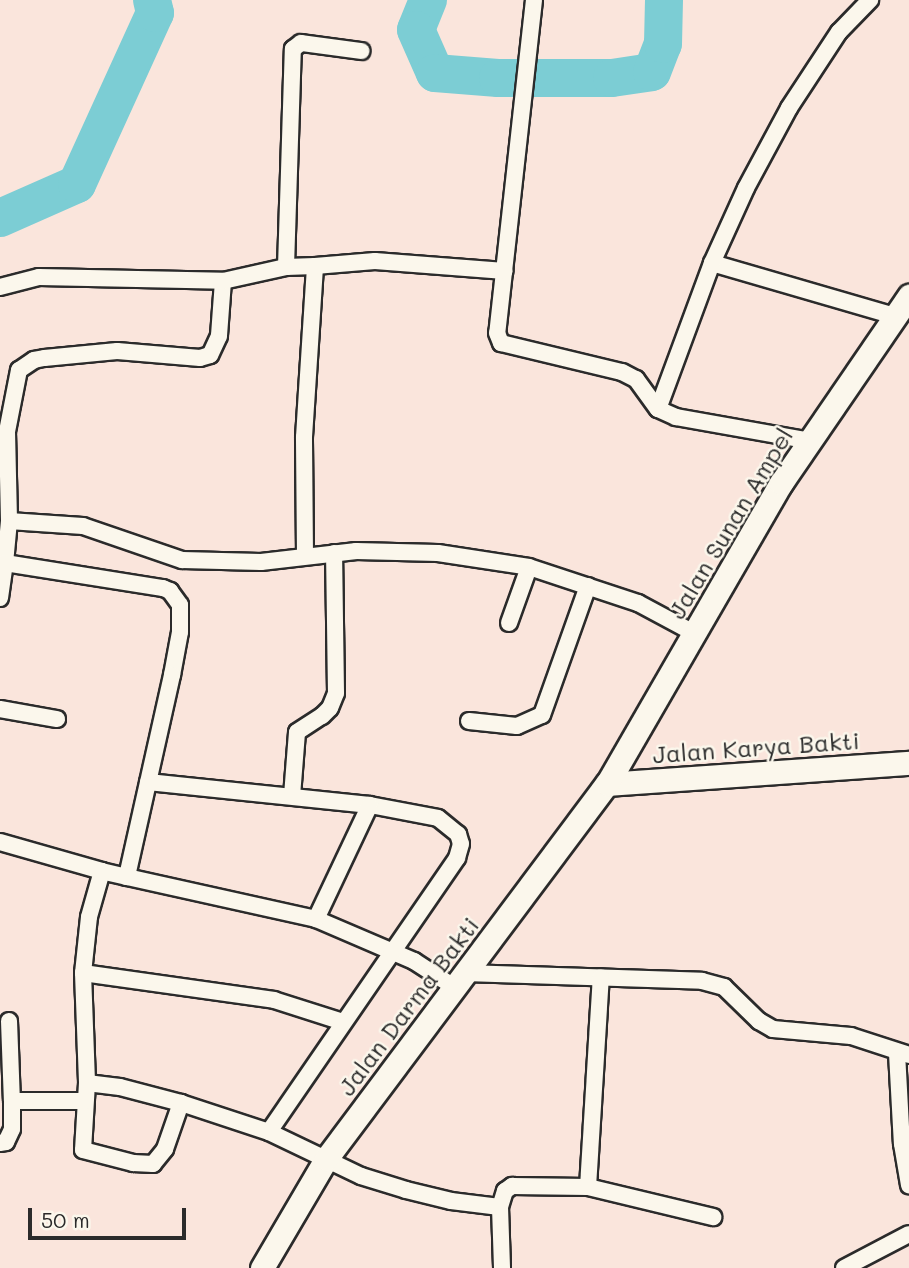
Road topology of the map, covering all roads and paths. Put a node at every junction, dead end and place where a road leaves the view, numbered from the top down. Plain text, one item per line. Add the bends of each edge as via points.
1 (534, 0) edge
2 (870, 0) edge
3 (361, 51) dead end
4 (712, 262) junction
5 (286, 267) junction
6 (315, 267) junction
7 (505, 271) junction
8 (223, 281) junction
9 (0, 287) edge
10 (909, 296) edge
11 (895, 316) junction
12 (658, 409) junction
13 (4, 428) edge
14 (811, 441) junction
15 (5, 529) edge
16 (334, 552) junction
17 (305, 555) junction
18 (5, 563) junction
19 (528, 567) junction
20 (588, 586) junction
21 (0, 598) edge
22 (509, 623) dead end
23 (694, 633) junction
24 (0, 709) edge
25 (57, 719) dead end
26 (469, 721) dead end
27 (909, 763) edge
28 (148, 782) junction
29 (607, 784) junction
30 (292, 796) junction
31 (370, 805) junction
32 (0, 842) edge
33 (102, 871) junction
34 (127, 877) junction
35 (316, 919) junction
36 (391, 950) junction
37 (83, 973) junction
38 (601, 976) junction
39 (460, 980) junction
40 (9, 1021) dead end
41 (343, 1023) junction
42 (903, 1054) edge
43 (87, 1083) junction
44 (12, 1101) junction
45 (85, 1101) junction
46 (181, 1103) junction
47 (269, 1132) junction
48 (0, 1143) edge
49 (309, 1151) junction
50 (909, 1185) edge
51 (588, 1187) junction
52 (500, 1206) junction
53 (713, 1217) dead end
54 (909, 1234) edge
55 (262, 1268) edge
56 (502, 1268) edge
57 (844, 1268) edge

1 - 7 street
2 - 4 street via 839,32 789,107
3 - 5 street via 301,43 293,49
4 - 11 street
4 - 12 street
5 - 6 street
5 - 8 street
6 - 7 street via 375,261
6 - 17 street via 304,437
7 - 12 street via 497,333 501,343 622,372 636,379
8 - 9 street via 39,277
8 - 13 street via 219,336 210,355 117,351 34,360 19,370
10 - 11 street, Jalan Sunan Ampel
11 - 14 street, Jalan Sunan Ampel
12 - 14 street via 706,424
13 - 15 street
14 - 23 street, Jalan Sunan Ampel via 780,483
15 - 17 street via 83,526 182,560 261,562
15 - 18 street
16 - 17 street
16 - 19 street via 438,553
16 - 30 street via 336,693 330,708 297,732
18 - 21 street
18 - 28 street via 163,588 176,597 180,632
19 - 20 street
19 - 22 street
20 - 23 street via 645,606
20 - 26 street via 542,715 517,726
23 - 29 street, Jalan Sunan Ampel
24 - 25 street
27 - 29 street, Jalan Karya Bakti
28 - 30 street
28 - 34 street
29 - 39 street, Jalan Darma Bakti
30 - 31 street
31 - 35 street
31 - 36 street via 438,818 458,834 461,845 457,858
32 - 33 street
33 - 34 street
33 - 37 street via 89,917
34 - 35 street
35 - 36 street
36 - 39 street
36 - 41 street
37 - 41 street via 274,1000
37 - 43 street
38 - 39 street
38 - 42 street via 702,981 724,987 773,1029 851,1036
38 - 51 street
39 - 49 street, Jalan Darma Bakti
40 - 44 street
41 - 47 street
42 - 50 street via 902,1144
43 - 45 street
43 - 46 street
44 - 45 street
44 - 48 street via 12,1129 6,1142
45 - 46 street via 83,1150 144,1165 153,1164 165,1149
46 - 47 street
47 - 49 street
49 - 52 street via 361,1176 406,1190
49 - 55 street, Jalan Darma Bakti
51 - 52 street via 512,1186
51 - 53 street
52 - 56 street
54 - 57 street

